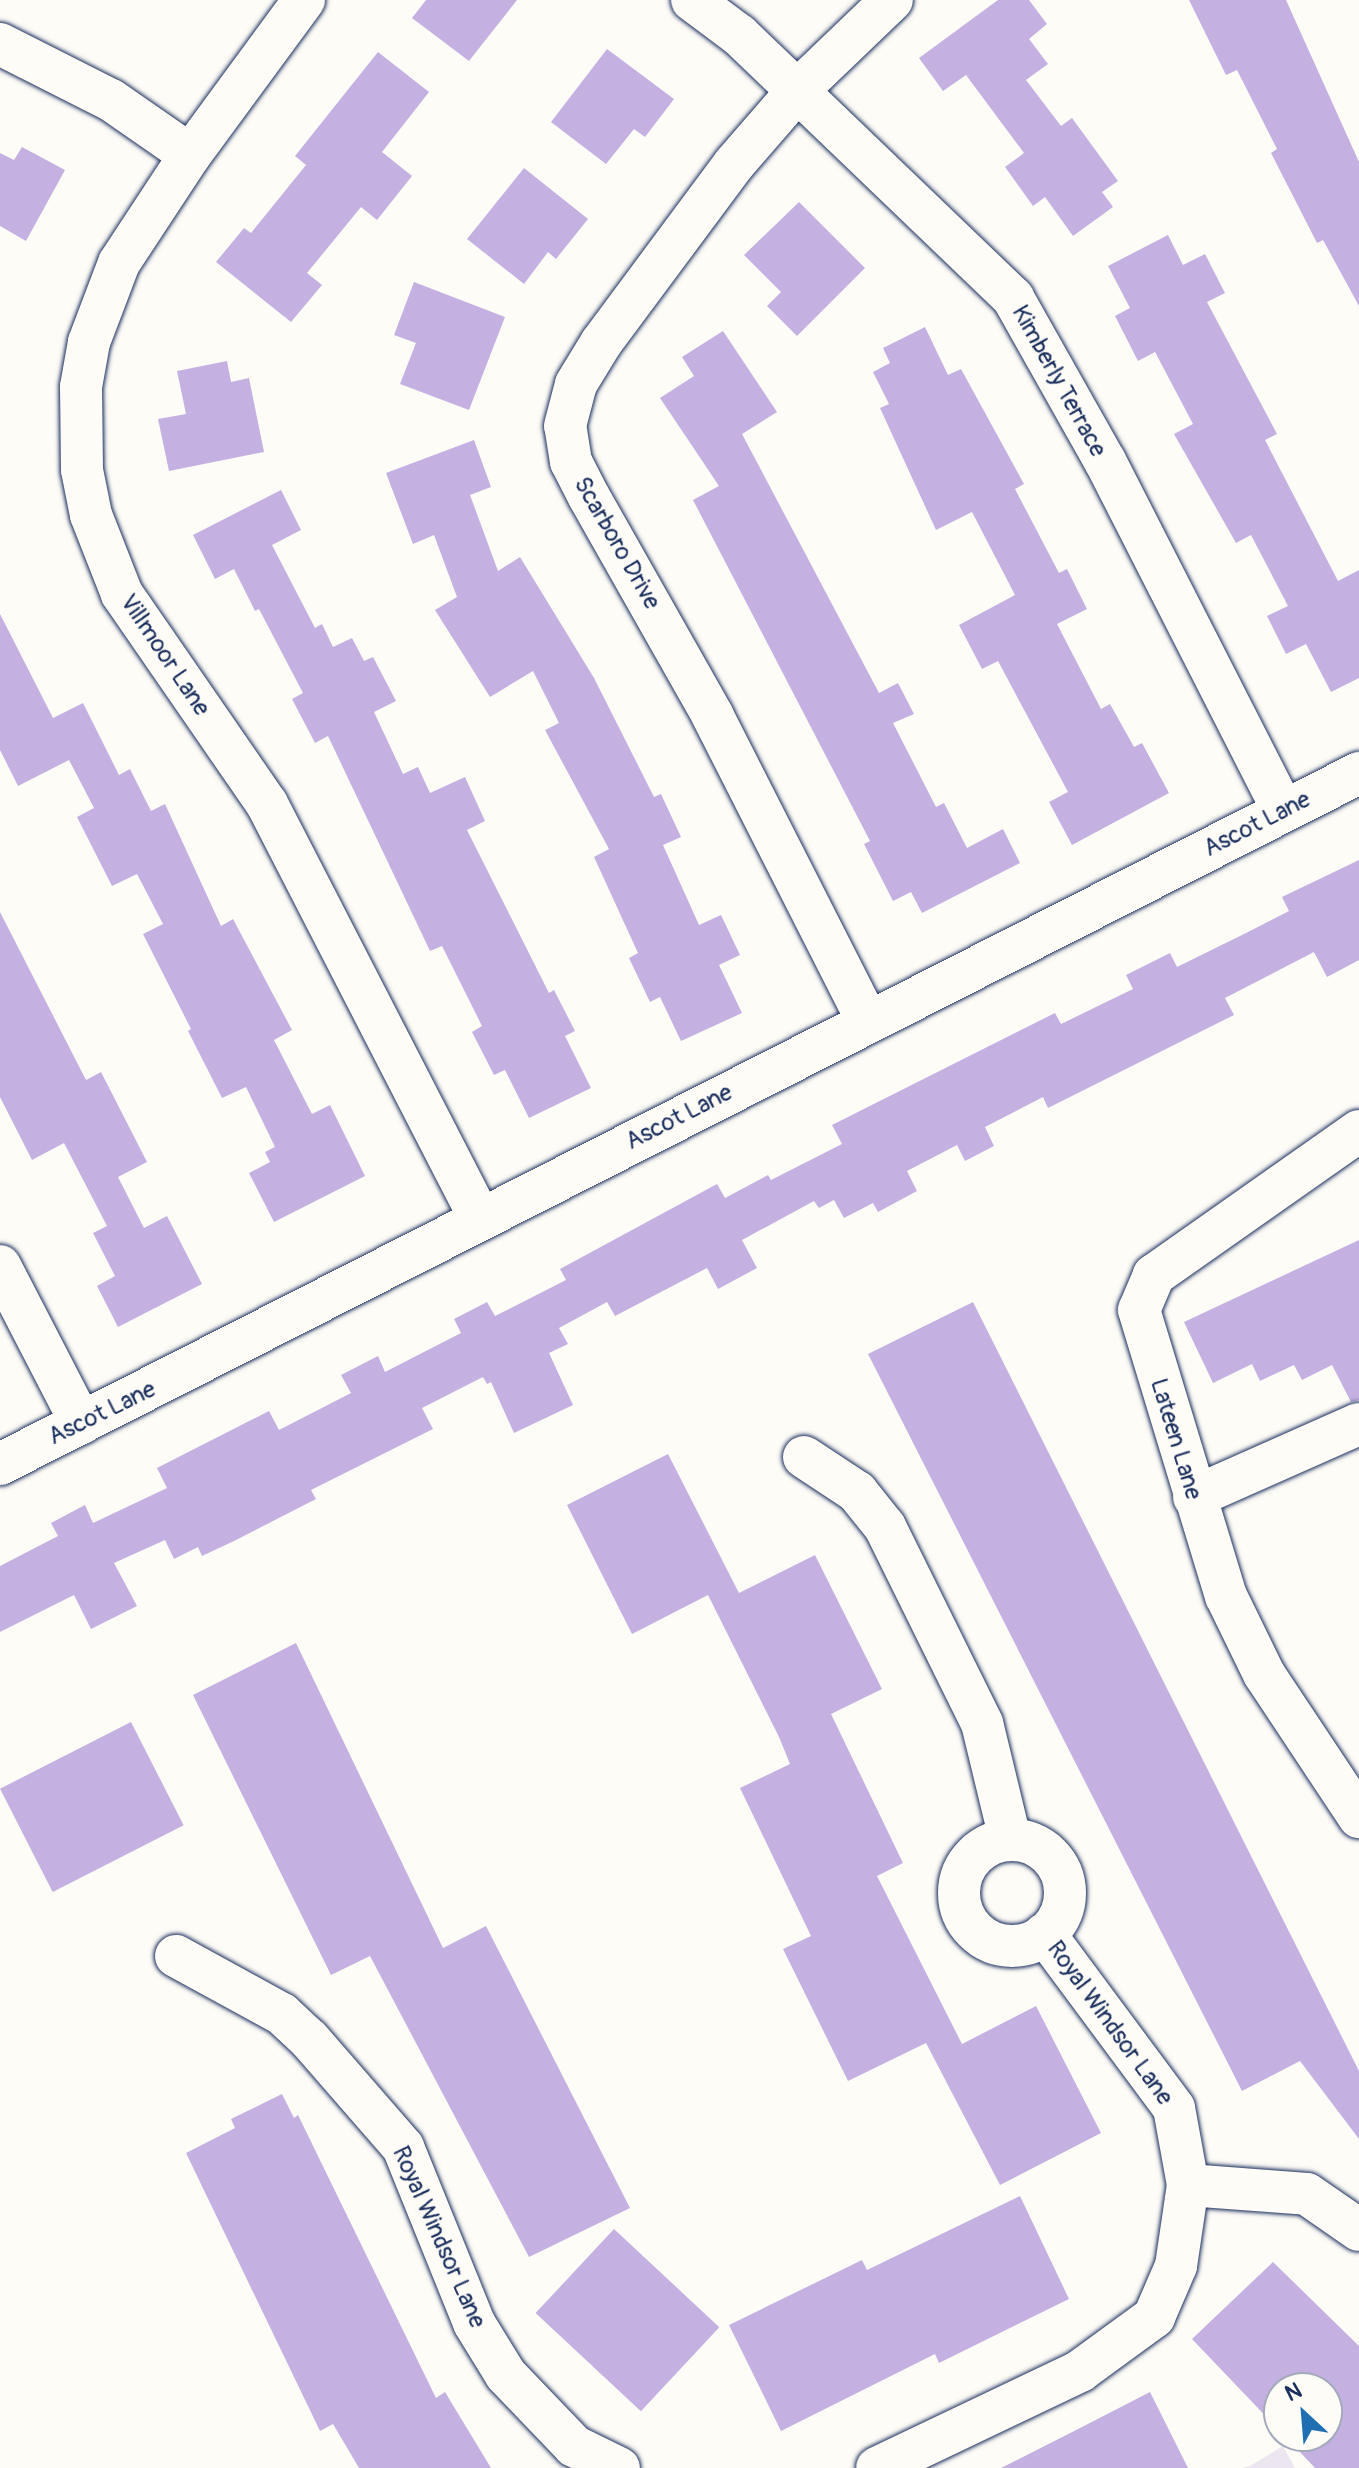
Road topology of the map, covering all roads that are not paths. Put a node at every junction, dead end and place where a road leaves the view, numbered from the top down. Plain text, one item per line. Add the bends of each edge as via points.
1 (304, 0) edge
2 (692, 0) edge
3 (892, 0) edge
4 (0, 44) edge
5 (798, 90) junction
6 (190, 155) junction
7 (1359, 773) edge
8 (1283, 811) junction
9 (868, 1022) junction
10 (1359, 1131) edge
11 (480, 1218) junction
12 (0, 1266) edge
13 (81, 1423) junction
14 (1359, 1424) edge
15 (804, 1457) dead end
16 (0, 1464) edge
17 (1194, 1497) junction
18 (1359, 1817) edge
19 (1010, 1839) junction
20 (1045, 1934) junction
21 (176, 1956) dead end
22 (1188, 2185) junction
23 (1359, 2230) edge
24 (619, 2468) edge
25 (877, 2468) edge

1 - 6 street, Villmoor Lane
2 - 5 street, Kimberly Terrace
3 - 5 street, Scarboro Drive
4 - 6 street via 111,100
5 - 8 street, Kimberly Terrace via 984,266 1039,336
5 - 9 street, Scarboro Drive via 734,164 601,343 576,384 565,426 571,462 706,702
6 - 11 street, Villmoor Lane via 119,263 89,342 79,431 91,515 104,555 144,631 267,804
7 - 8 street, Ascot Lane
8 - 9 street, Ascot Lane
9 - 11 street, Ascot Lane
10 - 17 street, Lateen Lane via 1154,1275 1139,1310
11 - 13 street, Ascot Lane
12 - 13 street
13 - 16 street, Ascot Lane
14 - 17 street
15 - 19 street via 857,1492 885,1527 982,1723
17 - 18 street, Lateen Lane via 1226,1596 1264,1674
19 - 20 street via 1045,1850 1061,1875 1065,1903
19 - 20 street via 992,1844 967,1864 959,1899 966,1919 993,1942 1029,1943
20 - 22 street, Royal Windsor Lane via 1174,2108
21 - 24 street, Royal Windsor Lane via 282,2014 403,2147 474,2323 506,2375 574,2446
22 - 23 street via 1307,2194
22 - 25 street, Royal Windsor Lane via 1176,2266 1154,2317 1080,2371

